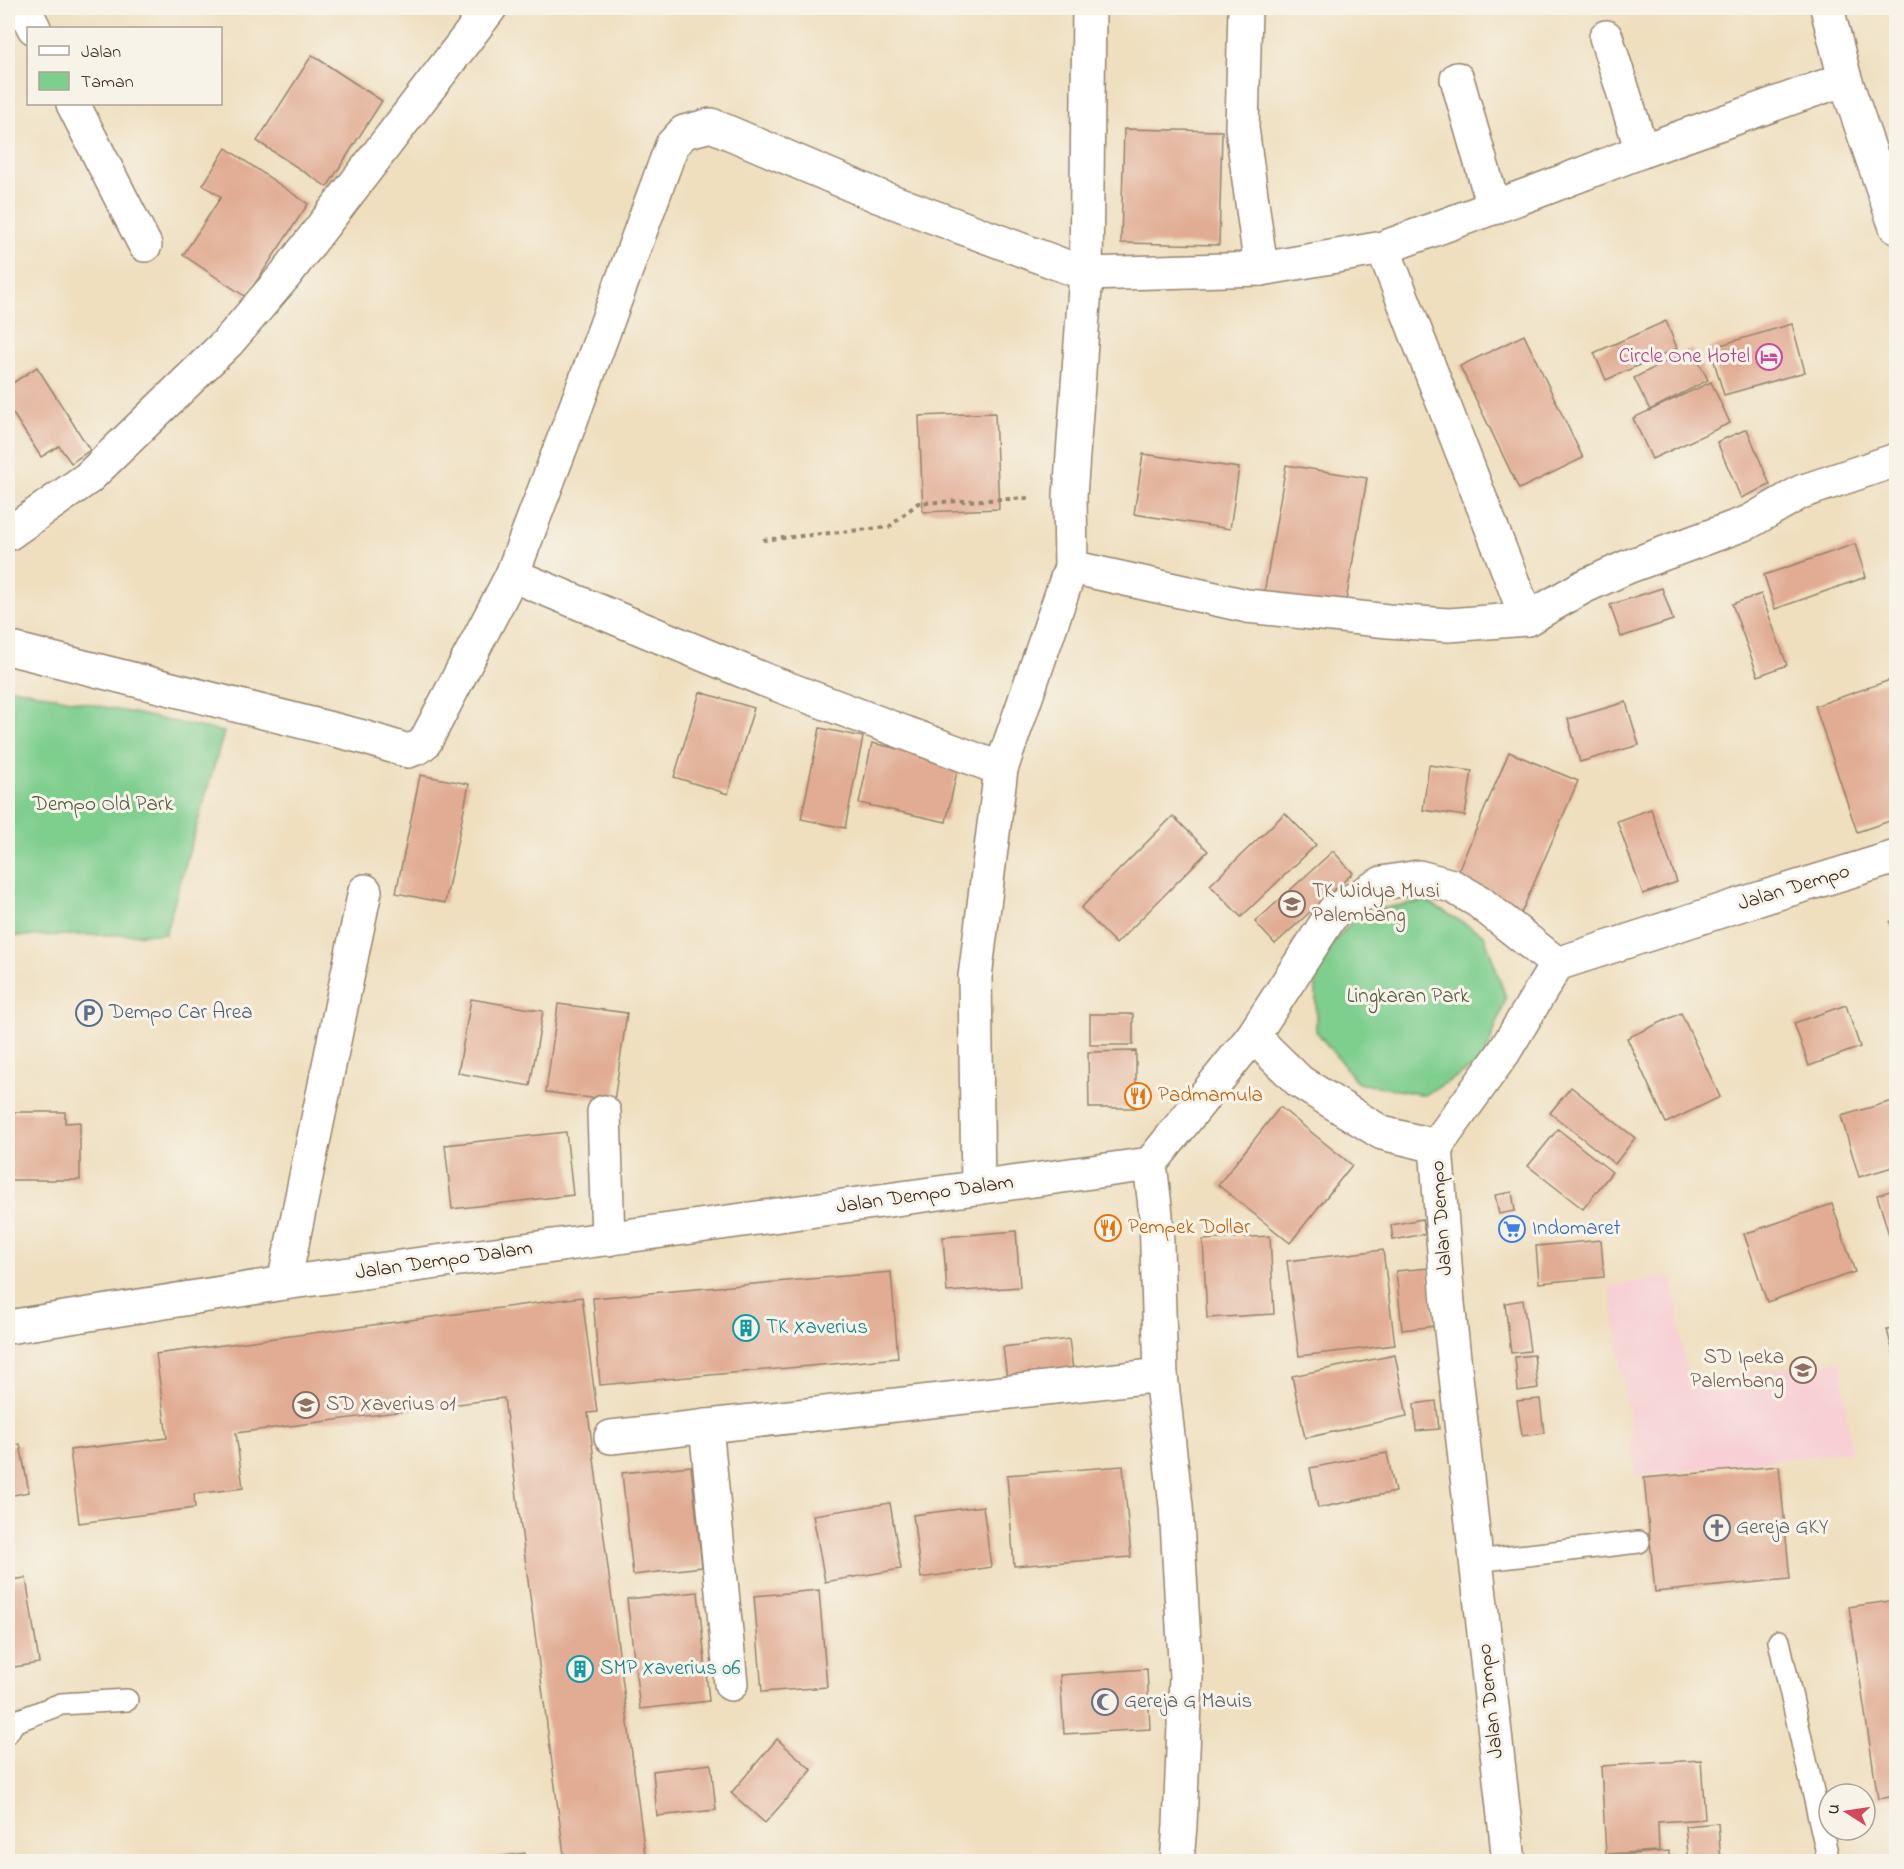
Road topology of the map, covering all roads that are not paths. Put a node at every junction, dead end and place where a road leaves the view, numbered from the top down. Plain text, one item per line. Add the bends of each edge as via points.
1 (24, 8) edge
2 (490, 8) edge
3 (1089, 8) edge
4 (1245, 8) edge
5 (1827, 8) edge
6 (34, 27) edge
7 (1606, 37) dead end
8 (1458, 79) dead end
9 (1845, 79) junction
10 (74, 105) edge
11 (1642, 150) junction
12 (1494, 208) junction
13 (1896, 227) edge
14 (145, 245) dead end
15 (1383, 248) junction
16 (1261, 269) junction
17 (1086, 274) junction
18 (1896, 460) edge
19 (8, 534) edge
20 (1071, 567) junction
21 (512, 575) junction
22 (1527, 619) junction
23 (8, 648) edge
24 (1001, 768) junction
25 (1896, 857) edge
26 (365, 891) dead end
27 (1557, 964) junction
28 (1253, 1036) junction
29 (603, 1112) dead end
30 (1436, 1146) junction
31 (1150, 1164) junction
32 (978, 1188) junction
33 (608, 1239) junction
34 (284, 1283) junction
35 (8, 1327) edge
36 (1161, 1376) junction
37 (705, 1426) junction
38 (611, 1437) dead end
39 (1639, 1542) dead end
40 (1476, 1561) junction
41 (1779, 1641) dead end
42 (731, 1684) dead end
43 (127, 1700) dead end
44 (8, 1732) edge
45 (1177, 1862) edge
46 (1509, 1862) edge
47 (1829, 1862) edge

1 - 6 street
2 - 19 street via 293,265 228,342 88,477
3 - 17 street
4 - 16 street via 1242,128
5 - 9 street
7 - 11 street
8 - 12 street
9 - 11 street
9 - 13 street
10 - 14 street
11 - 12 street
12 - 15 street
15 - 16 street
15 - 22 street
16 - 17 street
17 - 20 street via 1070,496
17 - 21 street via 878,196 711,125 684,132 672,146
18 - 22 street via 1802,492 1749,522 1627,567
20 - 22 street via 1259,607 1449,625
20 - 24 street
21 - 23 street via 425,742 408,751
21 - 24 street via 765,680
24 - 32 street via 975,977
25 - 27 street, Jalan Dempo
26 - 34 street
27 - 28 street via 1478,901 1452,886 1419,877 1382,883 1334,910
27 - 30 street, Jalan Dempo via 1504,1052
28 - 30 street via 1300,1082 1382,1133
28 - 31 street
29 - 33 street
30 - 40 street, Jalan Dempo via 1448,1303
31 - 32 street, Jalan Dempo Dalam
31 - 36 street via 1156,1215
32 - 33 street, Jalan Dempo Dalam
33 - 34 street, Jalan Dempo Dalam
34 - 35 street, Jalan Dempo Dalam
36 - 37 street
36 - 45 street via 1176,1506 1186,1677
37 - 38 street
37 - 42 street
39 - 40 lane
40 - 46 street, Jalan Dempo
41 - 47 lane
43 - 44 lane via 61,1704 14,1722

